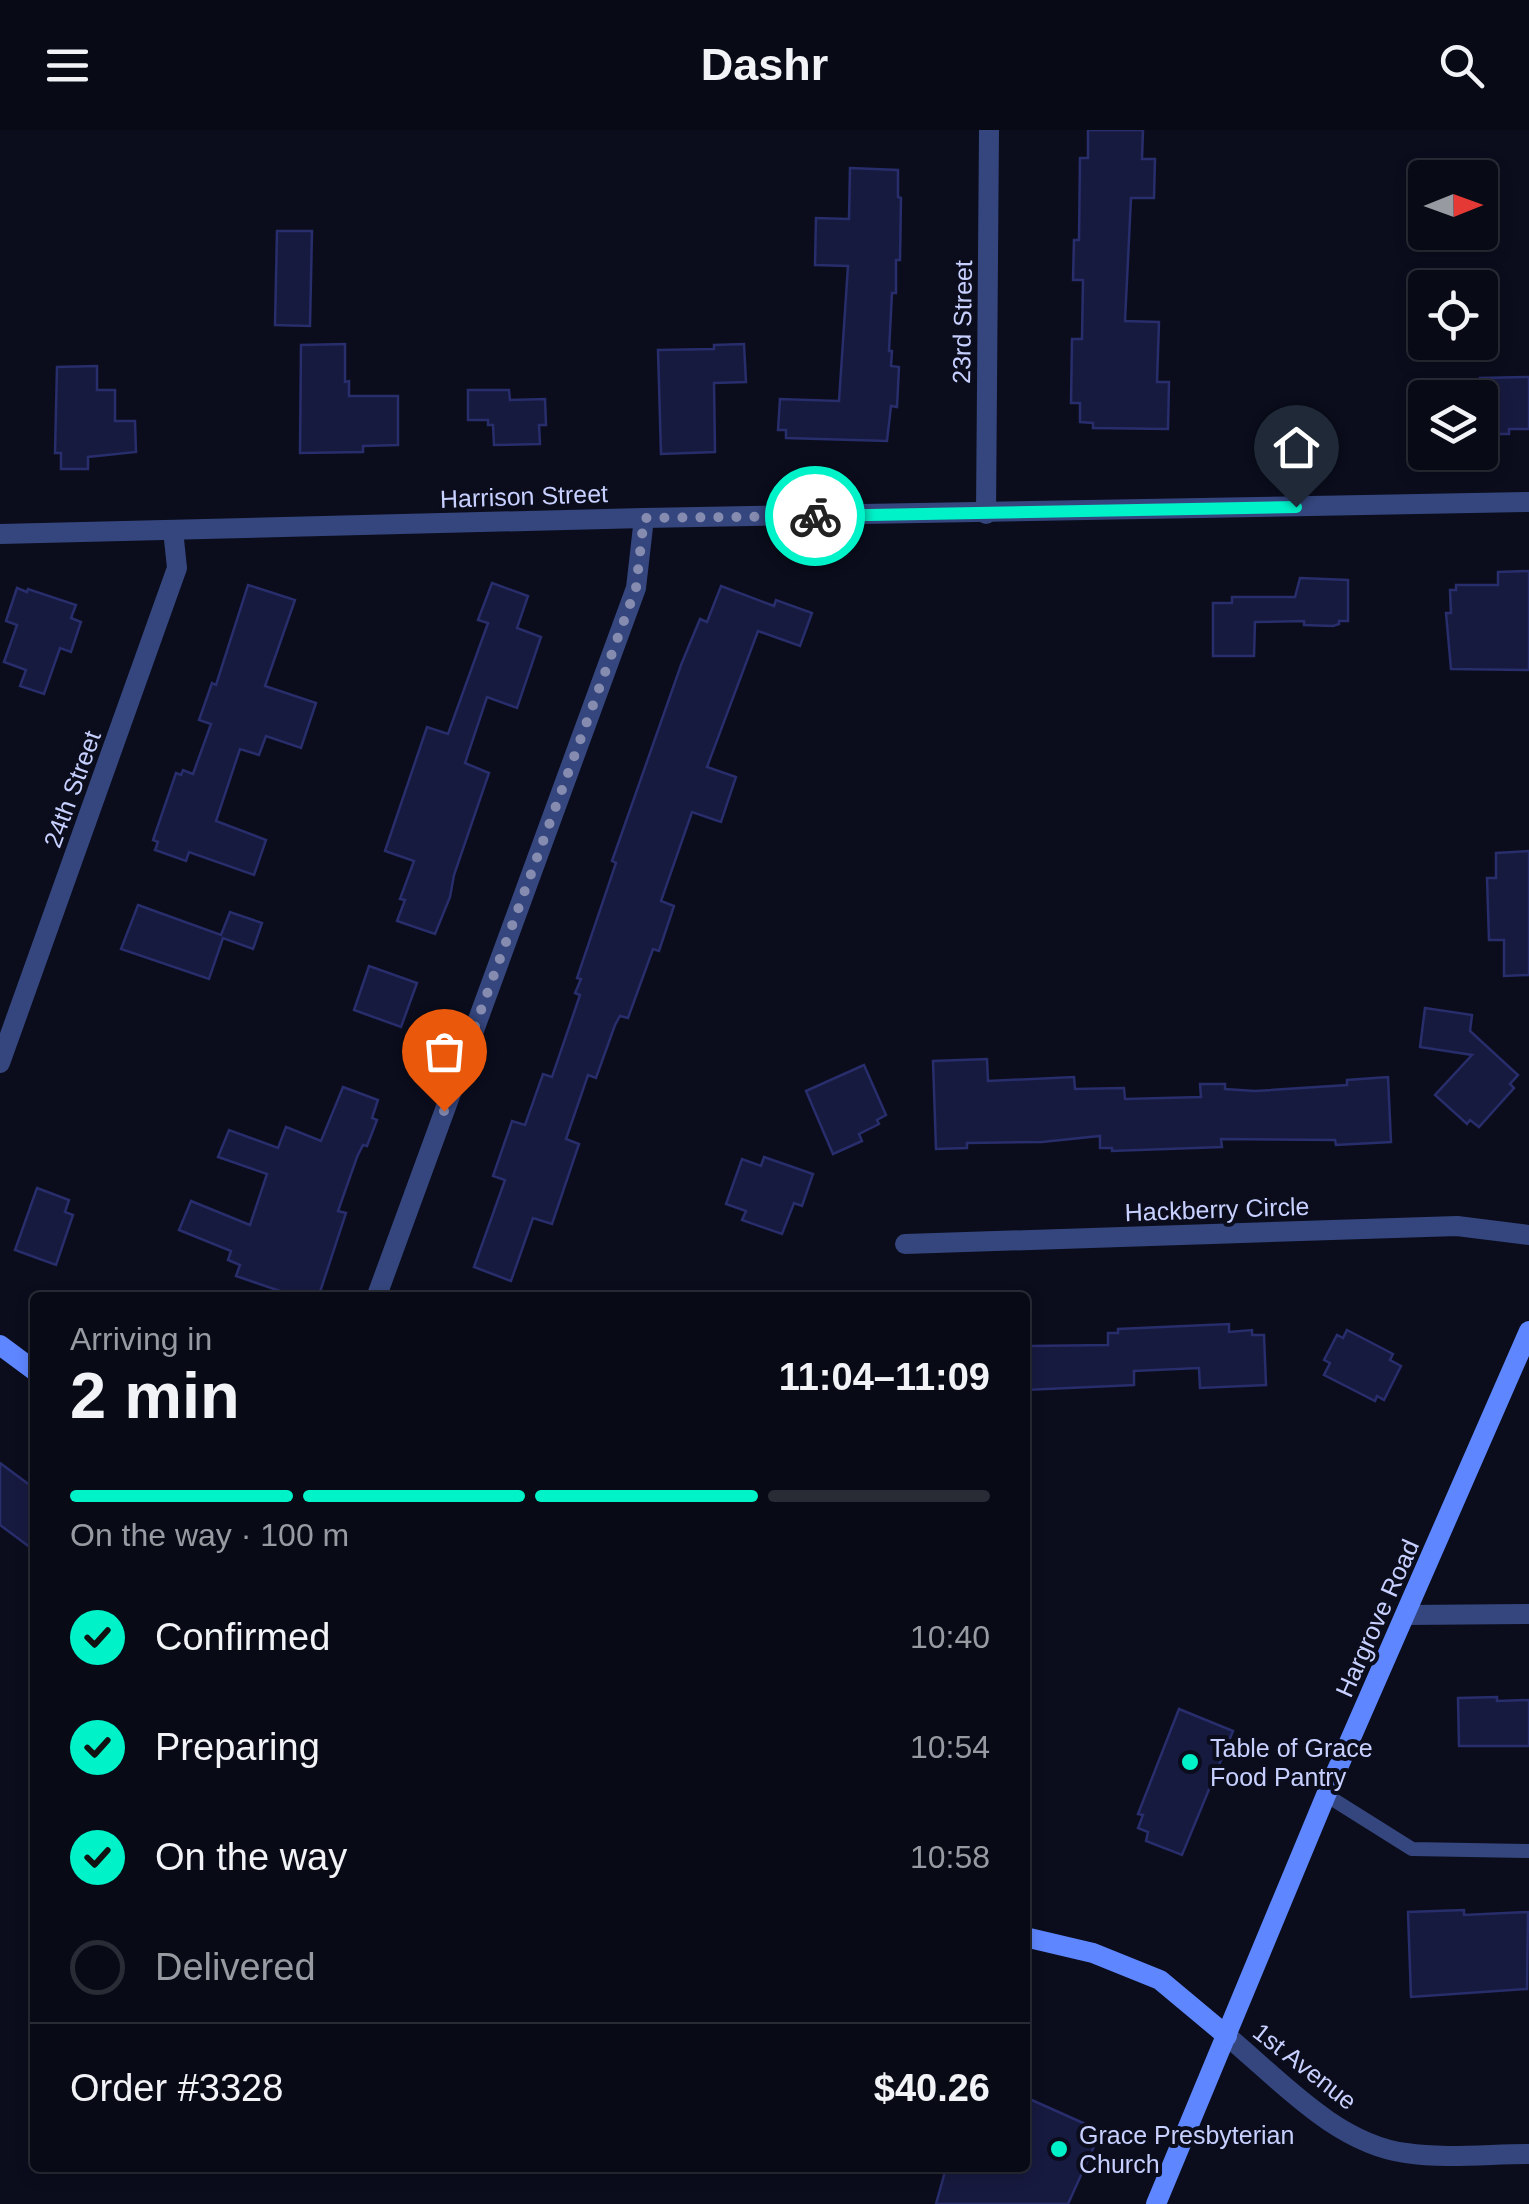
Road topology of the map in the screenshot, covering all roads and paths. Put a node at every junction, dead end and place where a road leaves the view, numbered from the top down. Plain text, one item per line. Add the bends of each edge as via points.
1 (989, 130) edge
2 (1529, 502) edge
3 (986, 514) junction
4 (644, 518) junction
5 (173, 530) junction
6 (0, 534) edge
7 (0, 1063) edge
8 (1529, 1235) edge
9 (905, 1244) dead end
10 (378, 1292) edge
11 (1529, 1331) edge
12 (0, 1345) edge
13 (30, 1367) edge
14 (1529, 1614) edge
15 (1406, 1615) junction
16 (1326, 1795) junction
17 (1529, 1851) edge
18 (1030, 1938) edge
19 (1227, 2036) junction
20 (1529, 2154) edge
21 (1156, 2204) edge

1 - 3 street, 23rd Street
2 - 3 street, Harrison Street
3 - 4 street, Harrison Street
4 - 5 street, Harrison Street
4 - 10 street via 636,588
5 - 6 street, Harrison Street
5 - 7 street, 24th Street via 178,568
8 - 9 street, Hackberry Circle via 1458,1226
11 - 15 main road, Hargrove Road
12 - 13 main road
14 - 15 street
15 - 16 main road, Hargrove Road
16 - 17 lane via 1412,1849
16 - 19 main road, Hargrove Road
18 - 19 main road via 1093,1953 1160,1980
19 - 20 street, 1st Avenue via 1365,2142 1404,2153
19 - 21 main road, Hargrove Road

